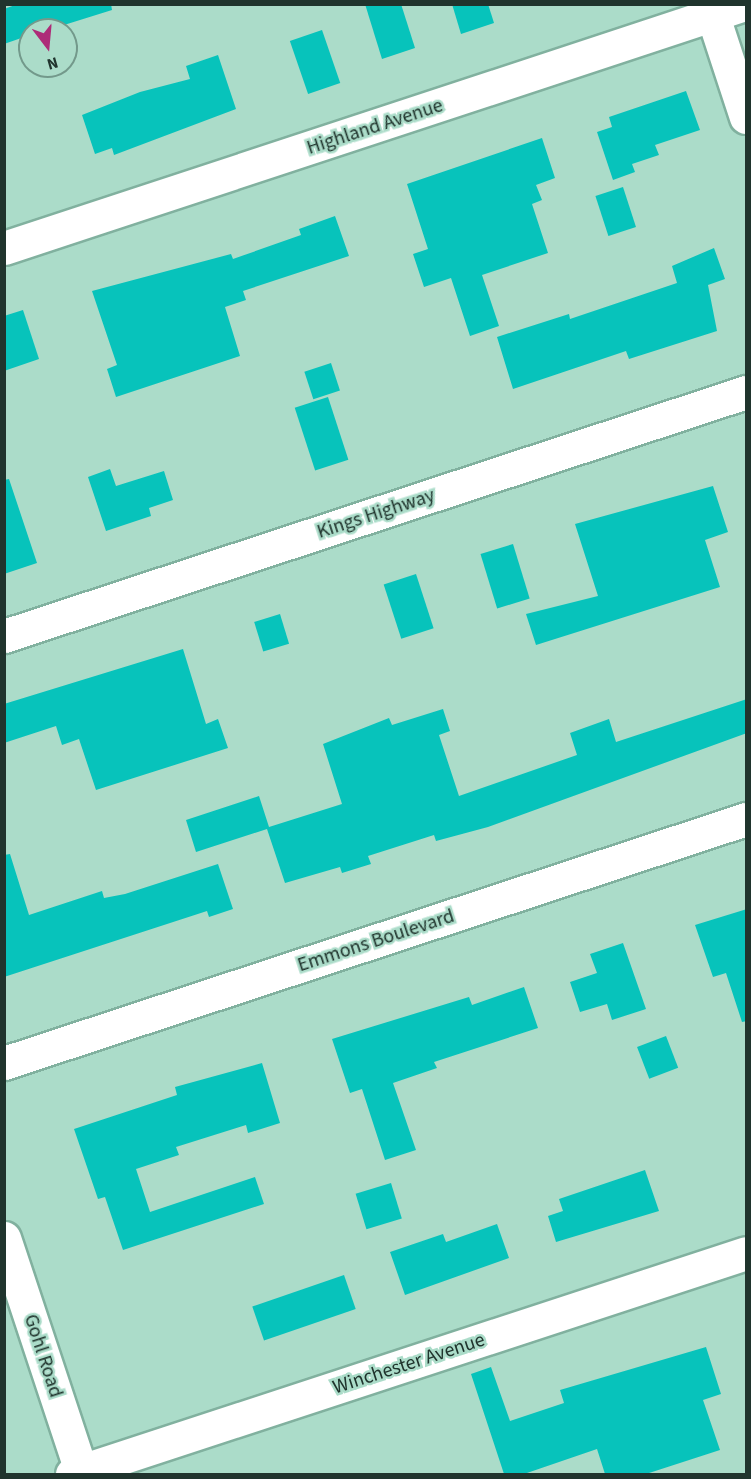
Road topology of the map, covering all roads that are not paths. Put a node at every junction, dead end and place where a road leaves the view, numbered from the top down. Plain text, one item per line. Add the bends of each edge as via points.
1 (745, 4) edge
2 (710, 10) edge
3 (747, 117) edge
4 (4, 248) edge
5 (747, 392) edge
6 (4, 636) edge
7 (747, 819) edge
8 (4, 1063) edge
9 (4, 1238) edge
10 (747, 1253) edge
11 (79, 1474) edge

1 - 2 street, Highland Avenue
2 - 3 street
2 - 4 street, Highland Avenue
5 - 6 street, Kings Highway
7 - 8 street, Emmons Boulevard
9 - 11 street, Gohl Road
10 - 11 street, Winchester Avenue

